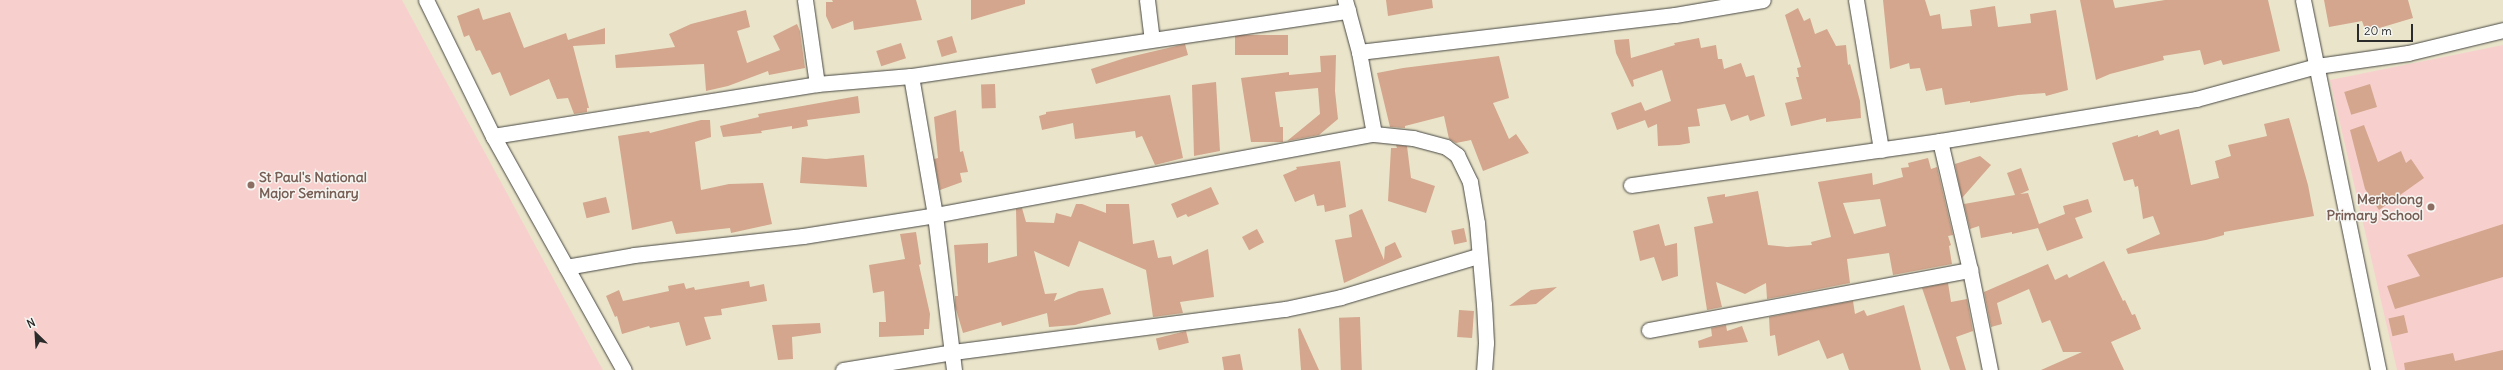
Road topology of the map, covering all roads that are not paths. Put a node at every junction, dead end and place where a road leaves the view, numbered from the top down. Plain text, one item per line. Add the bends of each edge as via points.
1 (805, 0) edge
2 (1147, 0) edge
3 (1763, 0) edge
4 (1856, 0) edge
5 (2303, 0) edge
6 (431, 1) edge
7 (1346, 6) edge
8 (2503, 30) edge
9 (1152, 39) junction
10 (1359, 52) junction
11 (2317, 66) junction
12 (911, 76) junction
13 (817, 84) junction
14 (1374, 134) junction
15 (493, 136) junction
16 (1940, 141) junction
17 (1881, 150) junction
18 (1631, 185) dead end
19 (935, 216) junction
20 (1478, 256) junction
21 (566, 267) junction
22 (1970, 270) junction
23 (1649, 330) dead end
24 (953, 352) junction
25 (624, 370) edge
26 (843, 370) edge
27 (954, 370) edge
28 (1484, 370) edge
29 (1990, 370) edge
30 (2378, 370) edge

1 - 13 street
2 - 9 street
3 - 10 street via 1675,15
4 - 17 street
5 - 11 street
6 - 15 street
7 - 9 street
7 - 10 street
8 - 11 street via 2408,53
9 - 12 street
10 - 14 street
11 - 16 street via 2196,99
11 - 30 street
12 - 13 street
12 - 19 street
13 - 15 street
14 - 19 street
14 - 20 street via 1413,138 1446,147 1457,155 1470,182 1477,223
15 - 21 street
16 - 17 street
16 - 22 street
17 - 18 street
19 - 21 street via 803,236 634,255
19 - 24 street
20 - 24 street via 1341,297 1285,309
20 - 28 street via 1486,343
21 - 25 street
22 - 23 street
22 - 29 street
24 - 26 street
24 - 27 street

